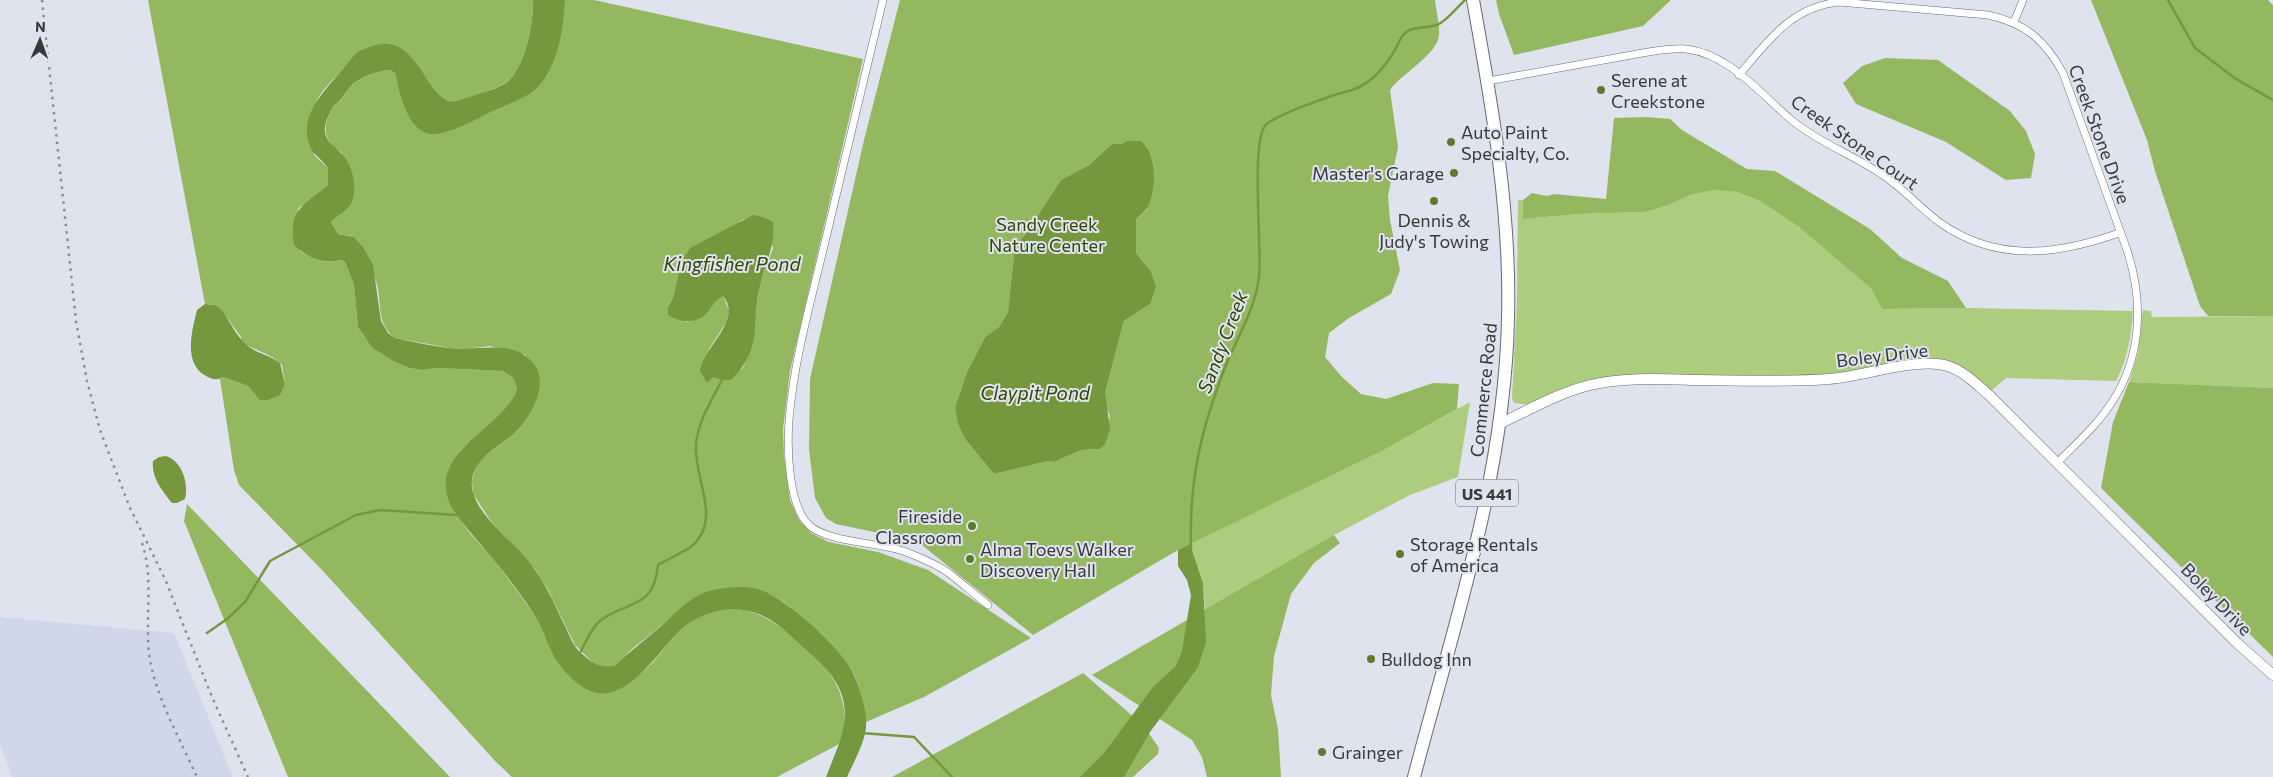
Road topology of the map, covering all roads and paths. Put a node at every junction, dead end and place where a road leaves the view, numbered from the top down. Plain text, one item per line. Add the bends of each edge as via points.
1 (884, 0) edge
2 (1473, 0) edge
3 (2023, 0) edge
4 (2014, 22) junction
5 (1740, 75) junction
6 (1488, 81) junction
7 (2119, 233) junction
8 (1499, 424) junction
9 (2058, 462) junction
10 (988, 605) dead end
11 (2273, 675) edge
12 (1414, 777) edge

1 - 10 street via 799,350 789,421 792,479 802,516 822,533 894,548 920,558 950,574
2 - 6 highway, Commerce Road / US 441
3 - 4 street
4 - 5 street, Creek Stone Drive via 1988,15 1850,1 1826,3 1792,18
4 - 7 street, Creek Stone Drive via 2037,37 2063,73
5 - 6 street, Creek Stone Court via 1703,53 1674,49
5 - 7 street, Creek Stone Court via 1800,126 1881,173 1941,223 1971,239 2004,249 2042,252 2081,246
6 - 8 highway, Commerce Road / US 441 via 1499,155 1506,244 1508,319
7 - 9 street, Creek Stone Drive via 2133,268 2136,289 2138,323 2134,349 2125,378 2111,404
8 - 9 street, Boley Drive via 1576,389 1610,382 1830,378 1940,364 1969,377
8 - 12 highway, Commerce Road / US 441 via 1483,518
9 - 11 street, Boley Drive via 2237,643

